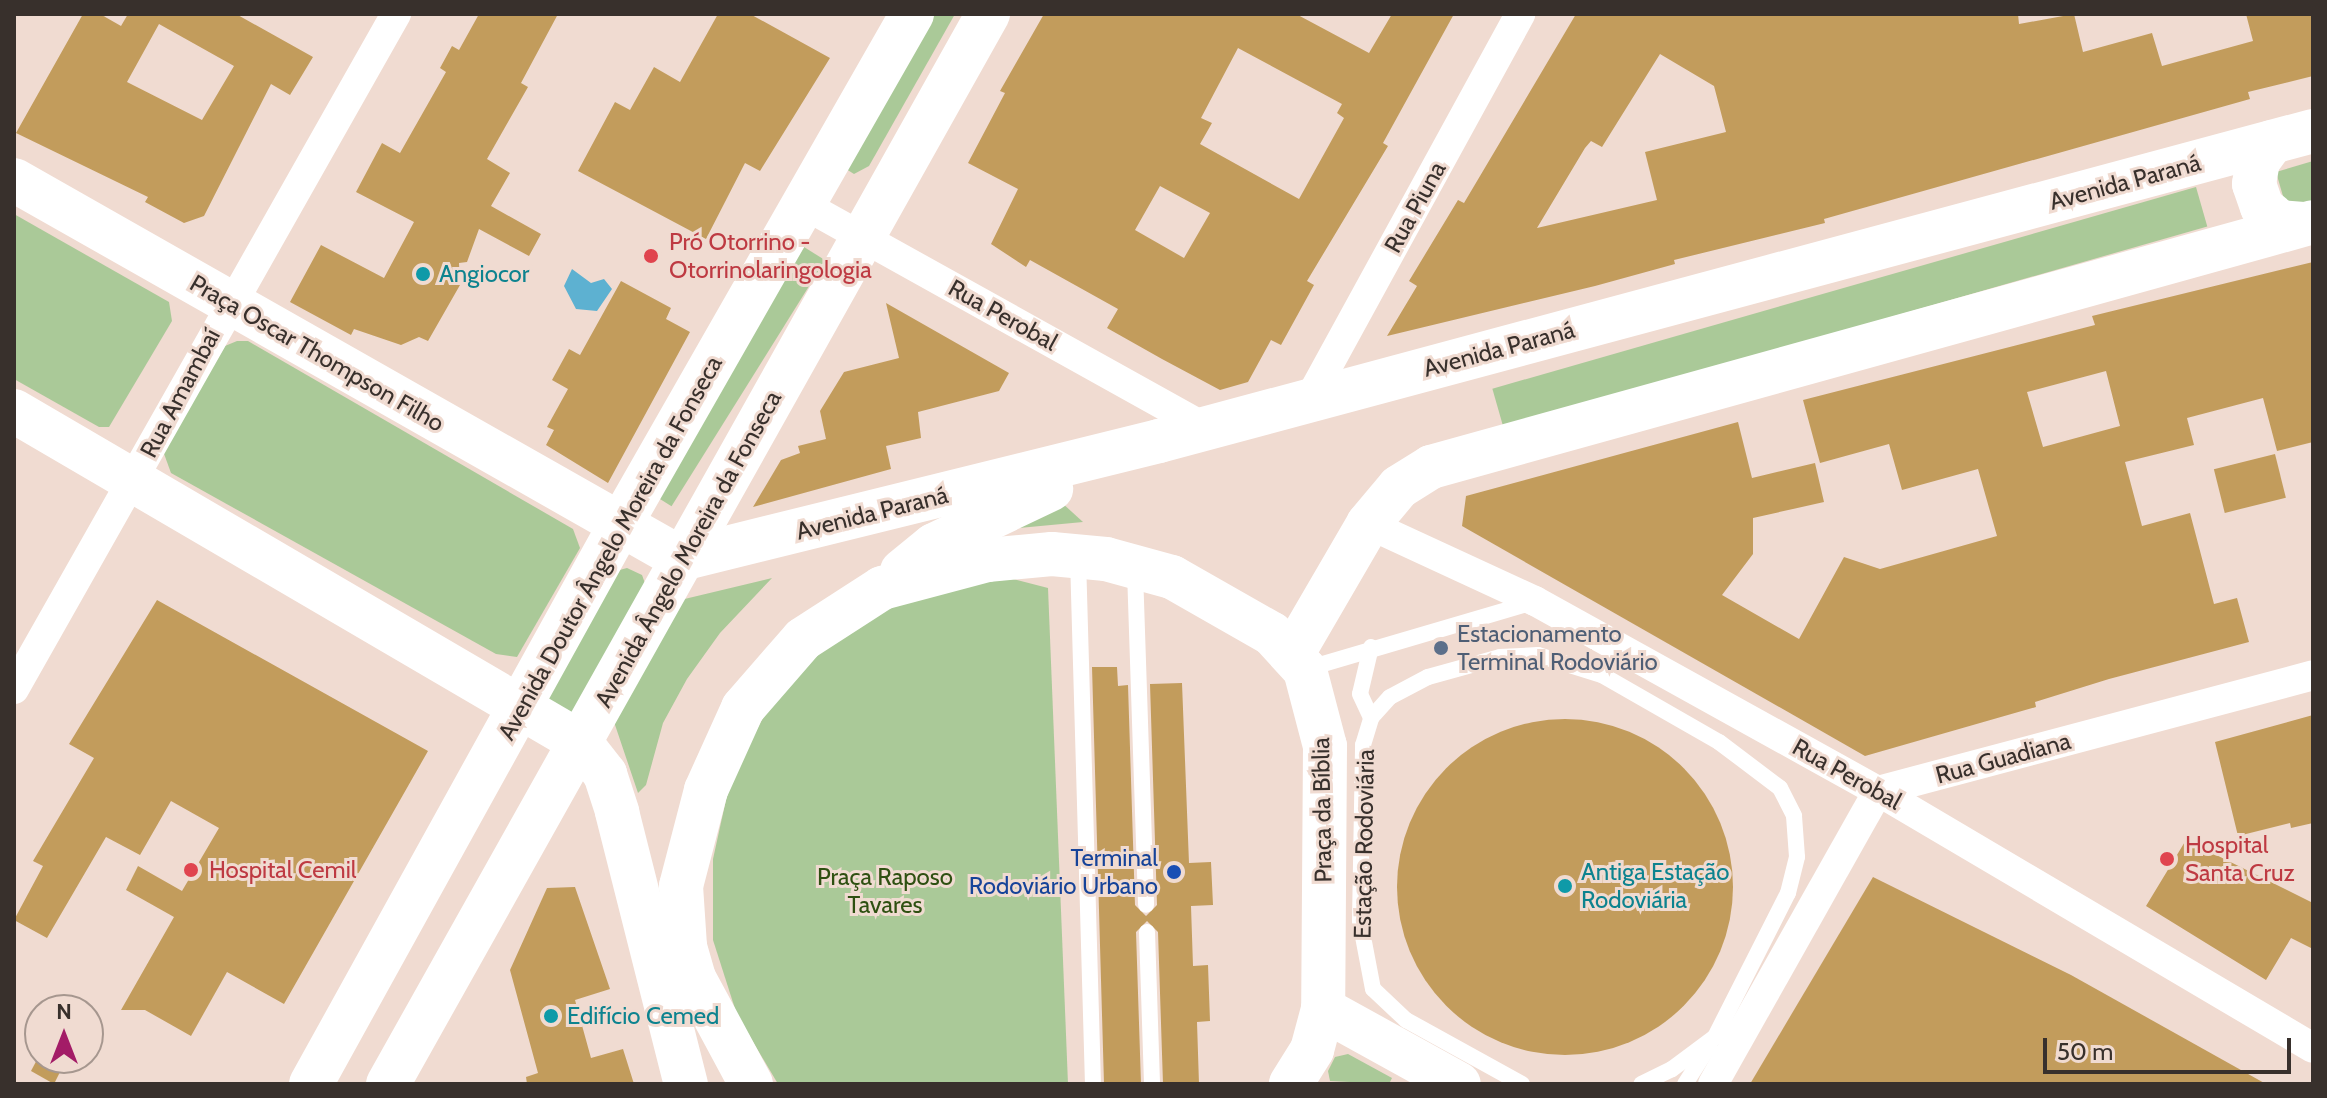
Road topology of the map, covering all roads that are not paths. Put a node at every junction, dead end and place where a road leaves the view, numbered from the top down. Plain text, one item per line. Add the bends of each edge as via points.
1 (396, 14) edge
2 (912, 14) edge
3 (988, 14) edge
4 (1520, 14) edge
5 (2293, 136) edge
6 (2199, 162) junction
7 (14, 180) edge
8 (801, 203) junction
9 (2308, 223) edge
10 (862, 236) junction
11 (2232, 244) junction
12 (229, 302) junction
13 (1309, 400) junction
14 (14, 411) edge
15 (1204, 427) junction
16 (1159, 441) junction
17 (133, 480) junction
18 (1368, 524) junction
19 (619, 527) junction
20 (1078, 556) junction
21 (682, 559) junction
22 (1135, 566) junction
23 (888, 585) junction
24 (1535, 601) junction
25 (1371, 647) junction
26 (1299, 661) junction
27 (2313, 675) edge
28 (14, 689) edge
29 (522, 710) junction
30 (1371, 718) junction
31 (580, 742) junction
32 (1344, 746) junction
33 (1878, 791) junction
34 (617, 812) junction
35 (535, 822) junction
36 (681, 886) junction
37 (1146, 905) dead end
38 (1147, 932) dead end
39 (663, 998) junction
40 (1323, 1009) junction
41 (1397, 1032) junction
42 (1715, 1037) junction
43 (333, 1045) junction
44 (2313, 1048) edge
45 (394, 1082) edge
46 (311, 1084) edge
47 (686, 1084) edge
48 (751, 1084) edge
49 (1093, 1084) edge
50 (1152, 1084) edge
51 (1291, 1084) edge
52 (1459, 1084) edge
53 (1522, 1084) edge
54 (1641, 1084) edge
55 (1685, 1084) edge
56 (1713, 1084) edge

1 - 12 street, Rua Amambaí
2 - 8 street, Avenida Doutor Ângelo Moreira da Fonseca
3 - 10 street, Avenida Ângelo Moreira da Fonseca
4 - 13 street, Rua Piuna
5 - 6 street, Avenida Paraná
5 - 9 street via 2258,161 2258,195 2262,207 2280,222
6 - 11 street via 2221,168 2243,194 2245,228
6 - 13 street, Avenida Paraná
7 - 12 street, Praça Oscar Thompson Filho
8 - 10 street, Rua Perobal
8 - 19 street, Avenida Doutor Ângelo Moreira da Fonseca
9 - 11 street
10 - 15 street, Rua Perobal
10 - 21 street, Avenida Ângelo Moreira da Fonseca
11 - 18 street via 1499,444 1431,467 1399,487
12 - 17 street, Rua Amambaí
12 - 19 street, Praça Oscar Thompson Filho
13 - 15 street, Avenida Paraná
14 - 17 street
15 - 16 street, Avenida Paraná
16 - 21 street, Avenida Paraná
16 - 23 street via 934,545
17 - 28 street, Rua Amambaí
17 - 29 street
18 - 24 street, Rua Perobal
18 - 26 street
19 - 21 street, Praça Oscar Thompson Filho
19 - 29 street, Avenida Doutor Ângelo Moreira da Fonseca
20 - 22 street
20 - 23 street via 987,560
20 - 49 lane
21 - 31 street, Avenida Ângelo Moreira da Fonseca
22 - 26 street via 1172,577 1244,615
22 - 37 lane
23 - 36 street via 803,639 743,708 706,790
24 - 25 lane
24 - 33 street, Rua Perobal
25 - 26 lane
25 - 30 lane via 1360,694
26 - 32 street, Praça da Bíblia
27 - 33 street, Rua Guadiana
29 - 31 street
29 - 43 street, Avenida Doutor Ângelo Moreira da Fonseca
30 - 32 lane, Estação Rodoviária
30 - 42 lane, Estação Rodoviária via 1390,697 1428,677 1500,657 1538,655 1566,660 1632,690 1749,760 1780,788 1794,816 1797,857 1791,881
31 - 34 street via 605,774
31 - 35 street, Avenida Ângelo Moreira da Fonseca
32 - 40 street, Praça da Bíblia
32 - 41 lane, Estação Rodoviária via 1362,951 1373,989
33 - 44 street, Rua Perobal
33 - 56 street
34 - 35 street via 564,812
34 - 39 street
35 - 45 street, Avenida Ângelo Moreira da Fonseca
36 - 39 street
36 - 48 street via 685,946 694,978
38 - 50 lane
39 - 47 street
39 - 48 street
40 - 41 street
40 - 51 street, Praça da Bíblia via 1312,1050
41 - 52 street
41 - 53 lane, Estação Rodoviária
42 - 54 lane, Estação Rodoviária
42 - 55 lane
43 - 45 street
43 - 46 street, Avenida Doutor Ângelo Moreira da Fonseca

